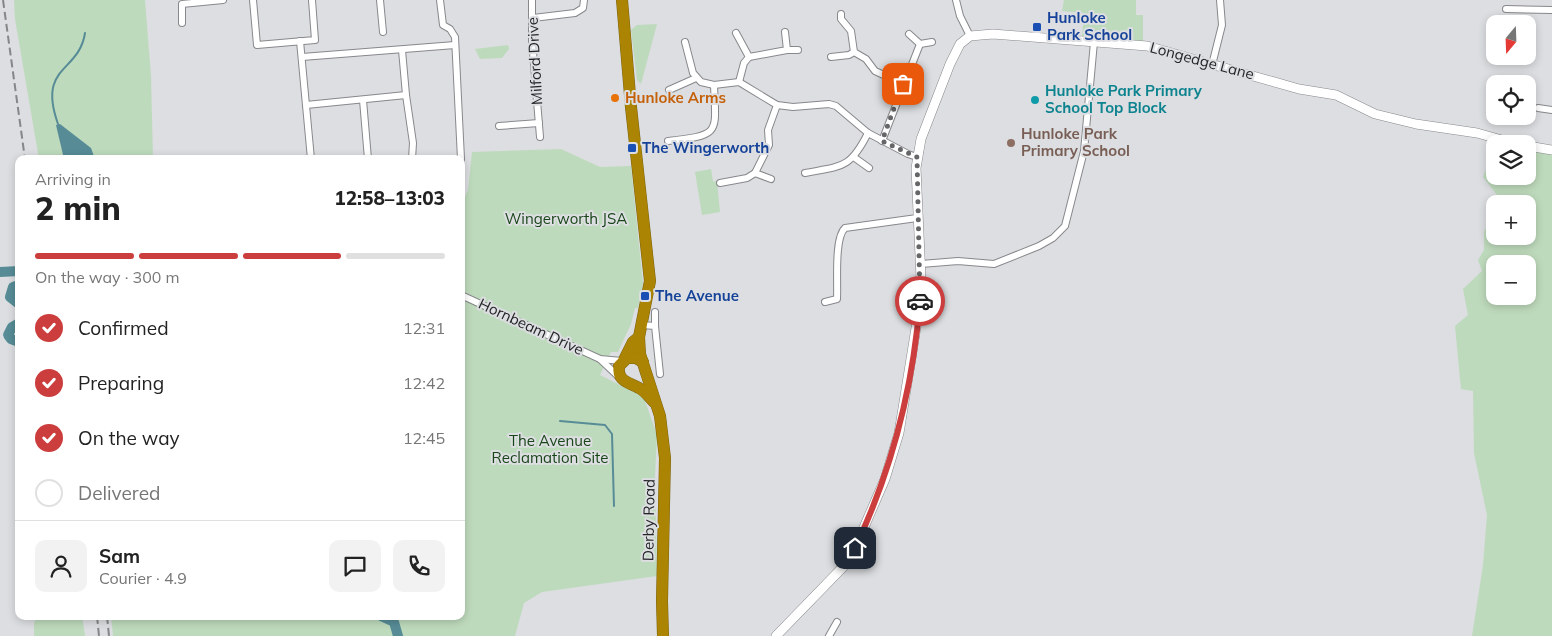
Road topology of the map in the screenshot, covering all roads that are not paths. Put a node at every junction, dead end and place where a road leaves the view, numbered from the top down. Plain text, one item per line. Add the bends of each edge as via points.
1 (223, 0) edge
2 (253, 0) edge
3 (312, 0) edge
4 (380, 0) edge
5 (440, 0) edge
6 (532, 0) edge
7 (584, 0) edge
8 (622, 0) edge
9 (956, 0) edge
10 (1220, 0) edge
11 (1506, 9) dead end
12 (1552, 10) edge
13 (841, 14) dead end
14 (533, 18) junction
15 (182, 23) dead end
16 (383, 32) dead end
17 (785, 32) dead end
18 (736, 33) dead end
19 (908, 34) dead end
20 (970, 36) junction
21 (300, 41) junction
22 (685, 42) dead end
23 (932, 42) dead end
24 (1094, 42) junction
25 (920, 44) junction
26 (455, 45) junction
27 (402, 50) junction
28 (787, 50) junction
29 (798, 50) dead end
30 (854, 52) junction
31 (749, 56) junction
32 (831, 57) dead end
33 (302, 58) junction
34 (1212, 65) junction
35 (696, 78) junction
36 (739, 82) junction
37 (903, 84) junction
38 (714, 85) junction
39 (669, 90) dead end
40 (406, 95) junction
41 (363, 100) junction
42 (306, 105) junction
43 (777, 105) junction
44 (1538, 108) dead end
45 (1552, 110) edge
46 (539, 123) junction
47 (499, 126) dead end
48 (868, 133) junction
49 (1486, 136) edge
50 (540, 137) dead end
51 (668, 141) dead end
52 (882, 141) junction
53 (1536, 147) edge
54 (1552, 150) edge
55 (311, 155) edge
56 (368, 155) edge
57 (412, 155) edge
58 (461, 155) edge
59 (917, 157) junction
60 (855, 158) junction
61 (869, 168) dead end
62 (755, 173) junction
63 (805, 173) dead end
64 (771, 179) dead end
65 (720, 183) dead end
66 (917, 218) junction
67 (921, 264) junction
68 (465, 296) edge
69 (826, 302) dead end
70 (655, 312) dead end
71 (642, 325) junction
72 (655, 326) junction
73 (639, 337) junction
74 (600, 360) junction
75 (624, 361) junction
76 (644, 366) junction
77 (660, 374) dead end
78 (626, 382) junction
79 (657, 406) junction
80 (837, 622) dead end
81 (663, 636) edge
82 (776, 636) edge
83 (829, 636) edge

1 - 15 street via 182,4
2 - 21 street via 257,45
3 - 21 street via 316,40
4 - 16 street
5 - 26 street via 443,25 455,37
6 - 14 street, Milford Drive
7 - 14 street via 583,8 575,13
8 - 71 highway, Derby Road via 650,281
9 - 20 street
10 - 34 street via 1222,25
11 - 12 street
13 - 30 street via 841,20 851,31
14 - 46 street, Milford Drive
17 - 28 street
18 - 31 street
19 - 25 street
20 - 24 street, Longedge Lane via 993,34
20 - 59 street via 960,44 950,64 921,138
21 - 33 street
22 - 35 street
23 - 25 street
24 - 34 street, Longedge Lane via 1147,46
24 - 67 street via 1084,150 1065,226 1039,246 994,264
25 - 37 street
26 - 27 street
26 - 58 street
27 - 33 street
27 - 40 street
28 - 29 street
28 - 31 street
30 - 32 street
30 - 37 street via 866,59 875,72
31 - 36 street
33 - 42 street
34 - 49 street, Longedge Lane via 1299,89 1336,95 1375,114
35 - 38 street
35 - 39 street
36 - 38 street
36 - 43 street
37 - 52 street
38 - 51 street via 716,121 713,129 698,138
40 - 41 street
40 - 57 street via 411,118
41 - 42 street
41 - 56 street
42 - 55 street
43 - 48 street via 836,106
43 - 62 street via 768,130 770,146
44 - 45 street
46 - 47 street, Milford Drive
46 - 50 street, Milford Drive
48 - 52 street
48 - 60 street
52 - 59 street
53 - 54 street
59 - 66 street
60 - 61 street
60 - 63 street via 840,166
62 - 64 street
62 - 65 street via 747,178
66 - 67 street
66 - 69 street via 845,228 838,242 837,299
67 - 82 street via 920,304 909,380 899,433 885,478 855,548 843,567
68 - 74 street, Hornbeam Drive
70 - 72 street
71 - 72 street
71 - 73 highway, Derby Road
72 - 77 street
73 - 75 highway, Derby Road
73 - 76 highway, Derby Road
74 - 75 street, Hornbeam Drive
74 - 78 street, Hornbeam Drive
75 - 76 highway via 636,358
75 - 78 highway via 619,371
76 - 78 highway via 642,380
76 - 79 highway, Derby Road
78 - 79 highway via 644,391
79 - 81 highway, Derby Road via 665,458
80 - 83 street

